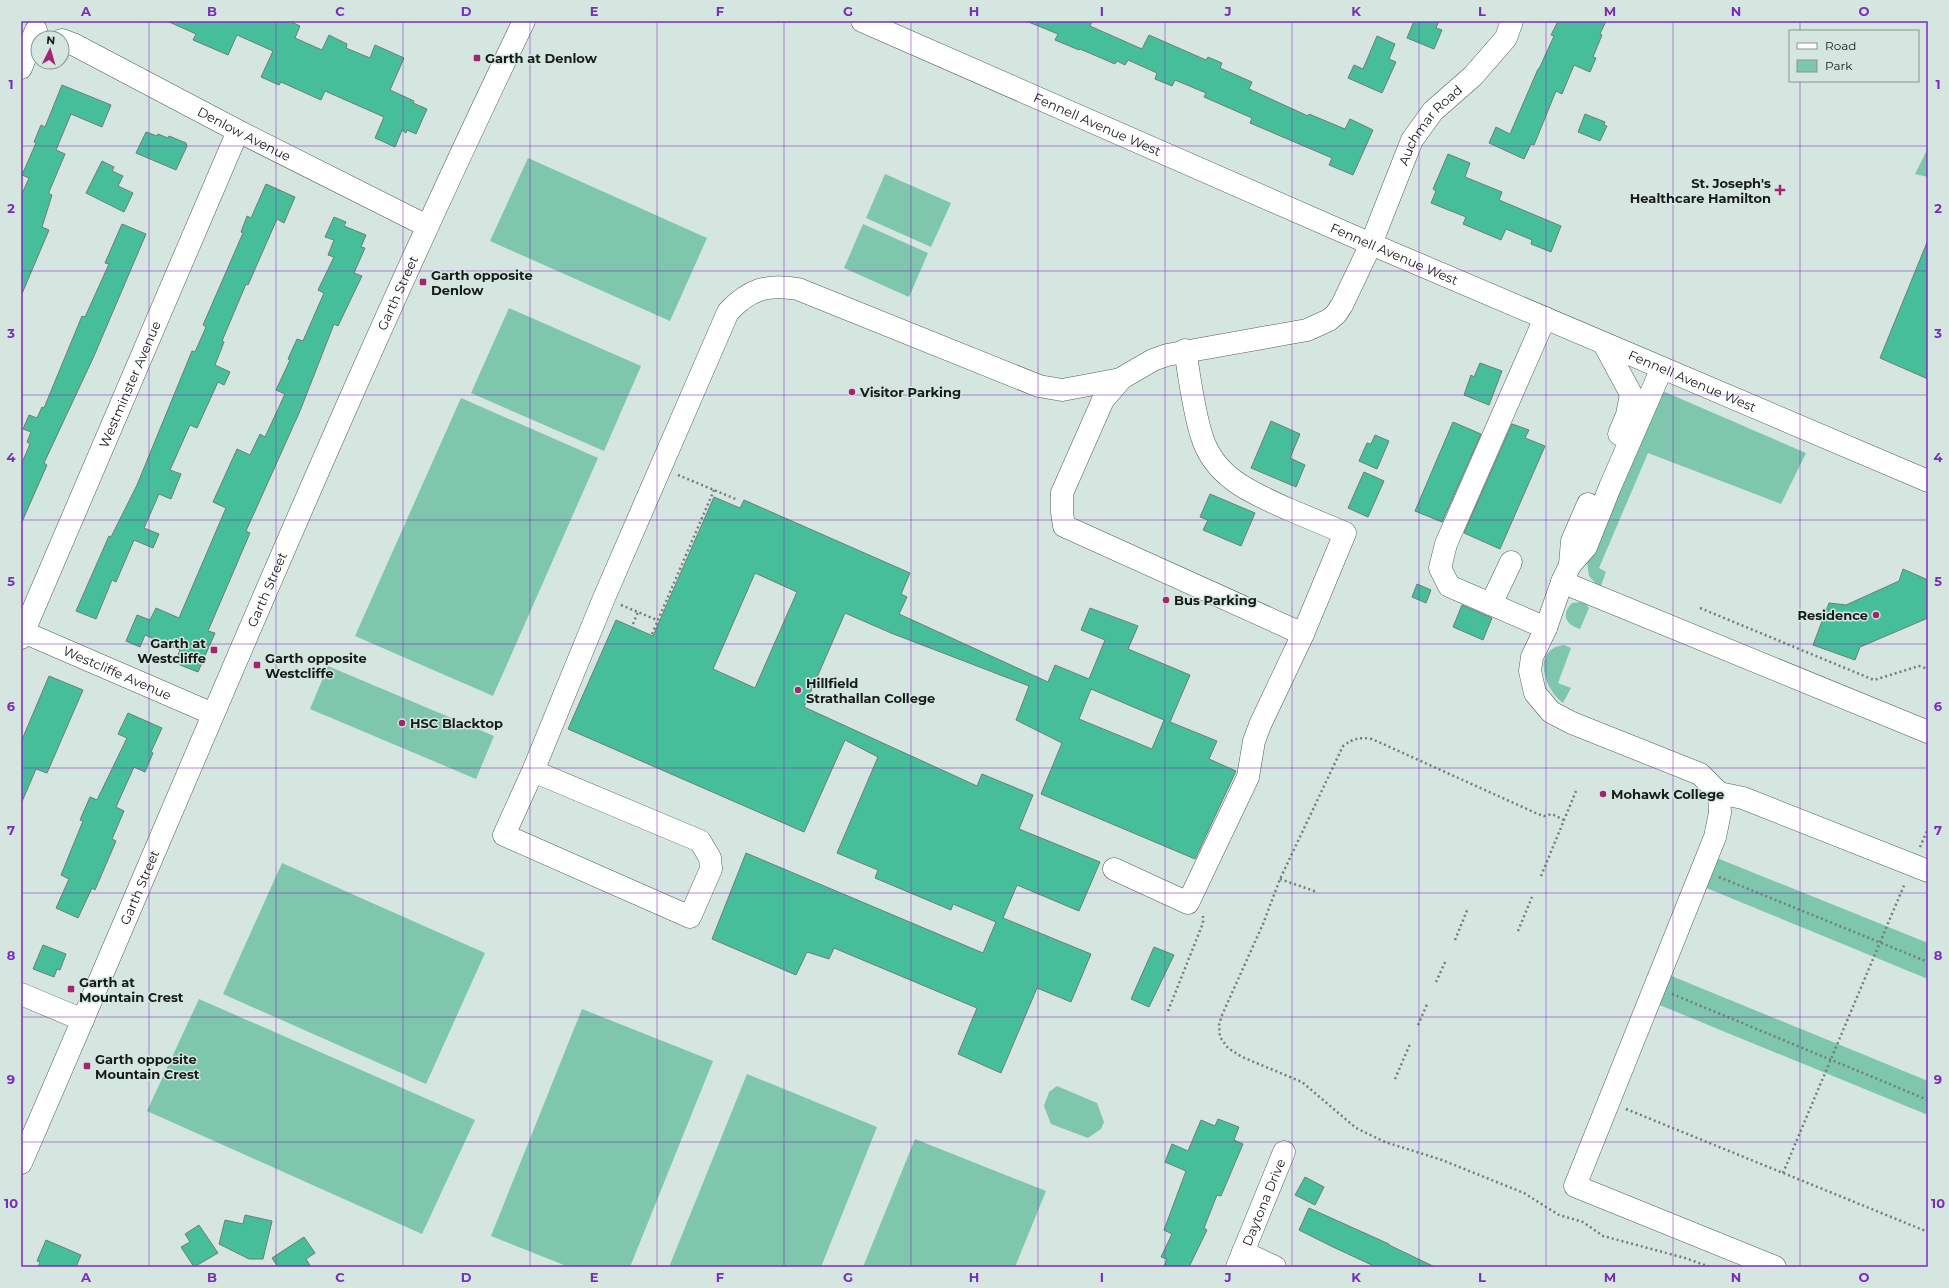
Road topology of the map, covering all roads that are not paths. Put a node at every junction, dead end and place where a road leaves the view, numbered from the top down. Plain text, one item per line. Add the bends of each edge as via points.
1 (524, 21) edge
2 (862, 21) edge
3 (1512, 21) edge
4 (28, 28) edge
5 (70, 44) edge
6 (21, 68) edge
7 (238, 131) junction
8 (427, 226) junction
9 (1371, 244) junction
10 (1545, 318) junction
11 (1604, 344) junction
12 (1185, 350) junction
13 (1662, 368) junction
14 (1121, 379) junction
15 (1928, 481) edge
16 (1511, 562) dead end
17 (1566, 574) junction
18 (1491, 604) junction
19 (1546, 628) junction
20 (22, 634) edge
21 (1303, 634) junction
22 (213, 714) junction
23 (1928, 732) edge
24 (533, 771) junction
25 (1719, 793) junction
26 (1920, 868) edge
27 (1114, 869) dead end
28 (21, 994) edge
29 (83, 1020) junction
30 (1284, 1152) dead end
31 (21, 1163) edge
32 (1240, 1260) edge
33 (1275, 1267) edge
34 (1776, 1267) edge

1 - 8 main road, Garth Street
2 - 9 main road, Fennell Avenue West
3 - 9 main road, Auchmar Road via 1506,38 1473,76 1433,111 1412,140
4 - 6 main road
5 - 7 main road, Denlow Avenue
7 - 8 main road, Denlow Avenue
7 - 20 main road, Westminster Avenue
8 - 22 main road, Garth Street
9 - 10 main road, Fennell Avenue West
9 - 12 main road, Auchmar Road via 1342,305 1336,314 1318,326
10 - 11 main road, Fennell Avenue West
10 - 18 main road via 1446,544 1440,568 1449,586
11 - 13 main road, Fennell Avenue West
11 - 17 main road via 1631,394 1627,415 1572,541
12 - 14 main road, Auchmar Road via 1153,360
12 - 21 main road via 1202,438 1220,469 1235,483 1257,495 1345,533
13 - 15 main road, Fennell Avenue West
13 - 17 main road via 1586,547
14 - 21 main road via 1103,400 1062,493 1064,526
14 - 24 main road via 1062,390 1039,386 798,289 778,286 759,289 742,298 728,312 604,598
16 - 18 main road
17 - 19 main road
17 - 23 main road
18 - 19 main road
19 - 25 main road via 1532,657 1530,671 1535,693 1551,712 1572,723 1700,774
20 - 22 main road, Westcliffe Avenue
21 - 27 main road via 1260,725 1254,741 1248,777 1188,903
22 - 29 main road, Garth Street
24 - 24 main road via 700,841 710,858 711,869 690,917 504,836
25 - 26 main road via 1743,798
25 - 34 main road via 1720,813 1714,837 1575,1186
28 - 29 main road
29 - 31 main road, Garth Street
30 - 32 main road, Daytona Drive
32 - 33 main road

